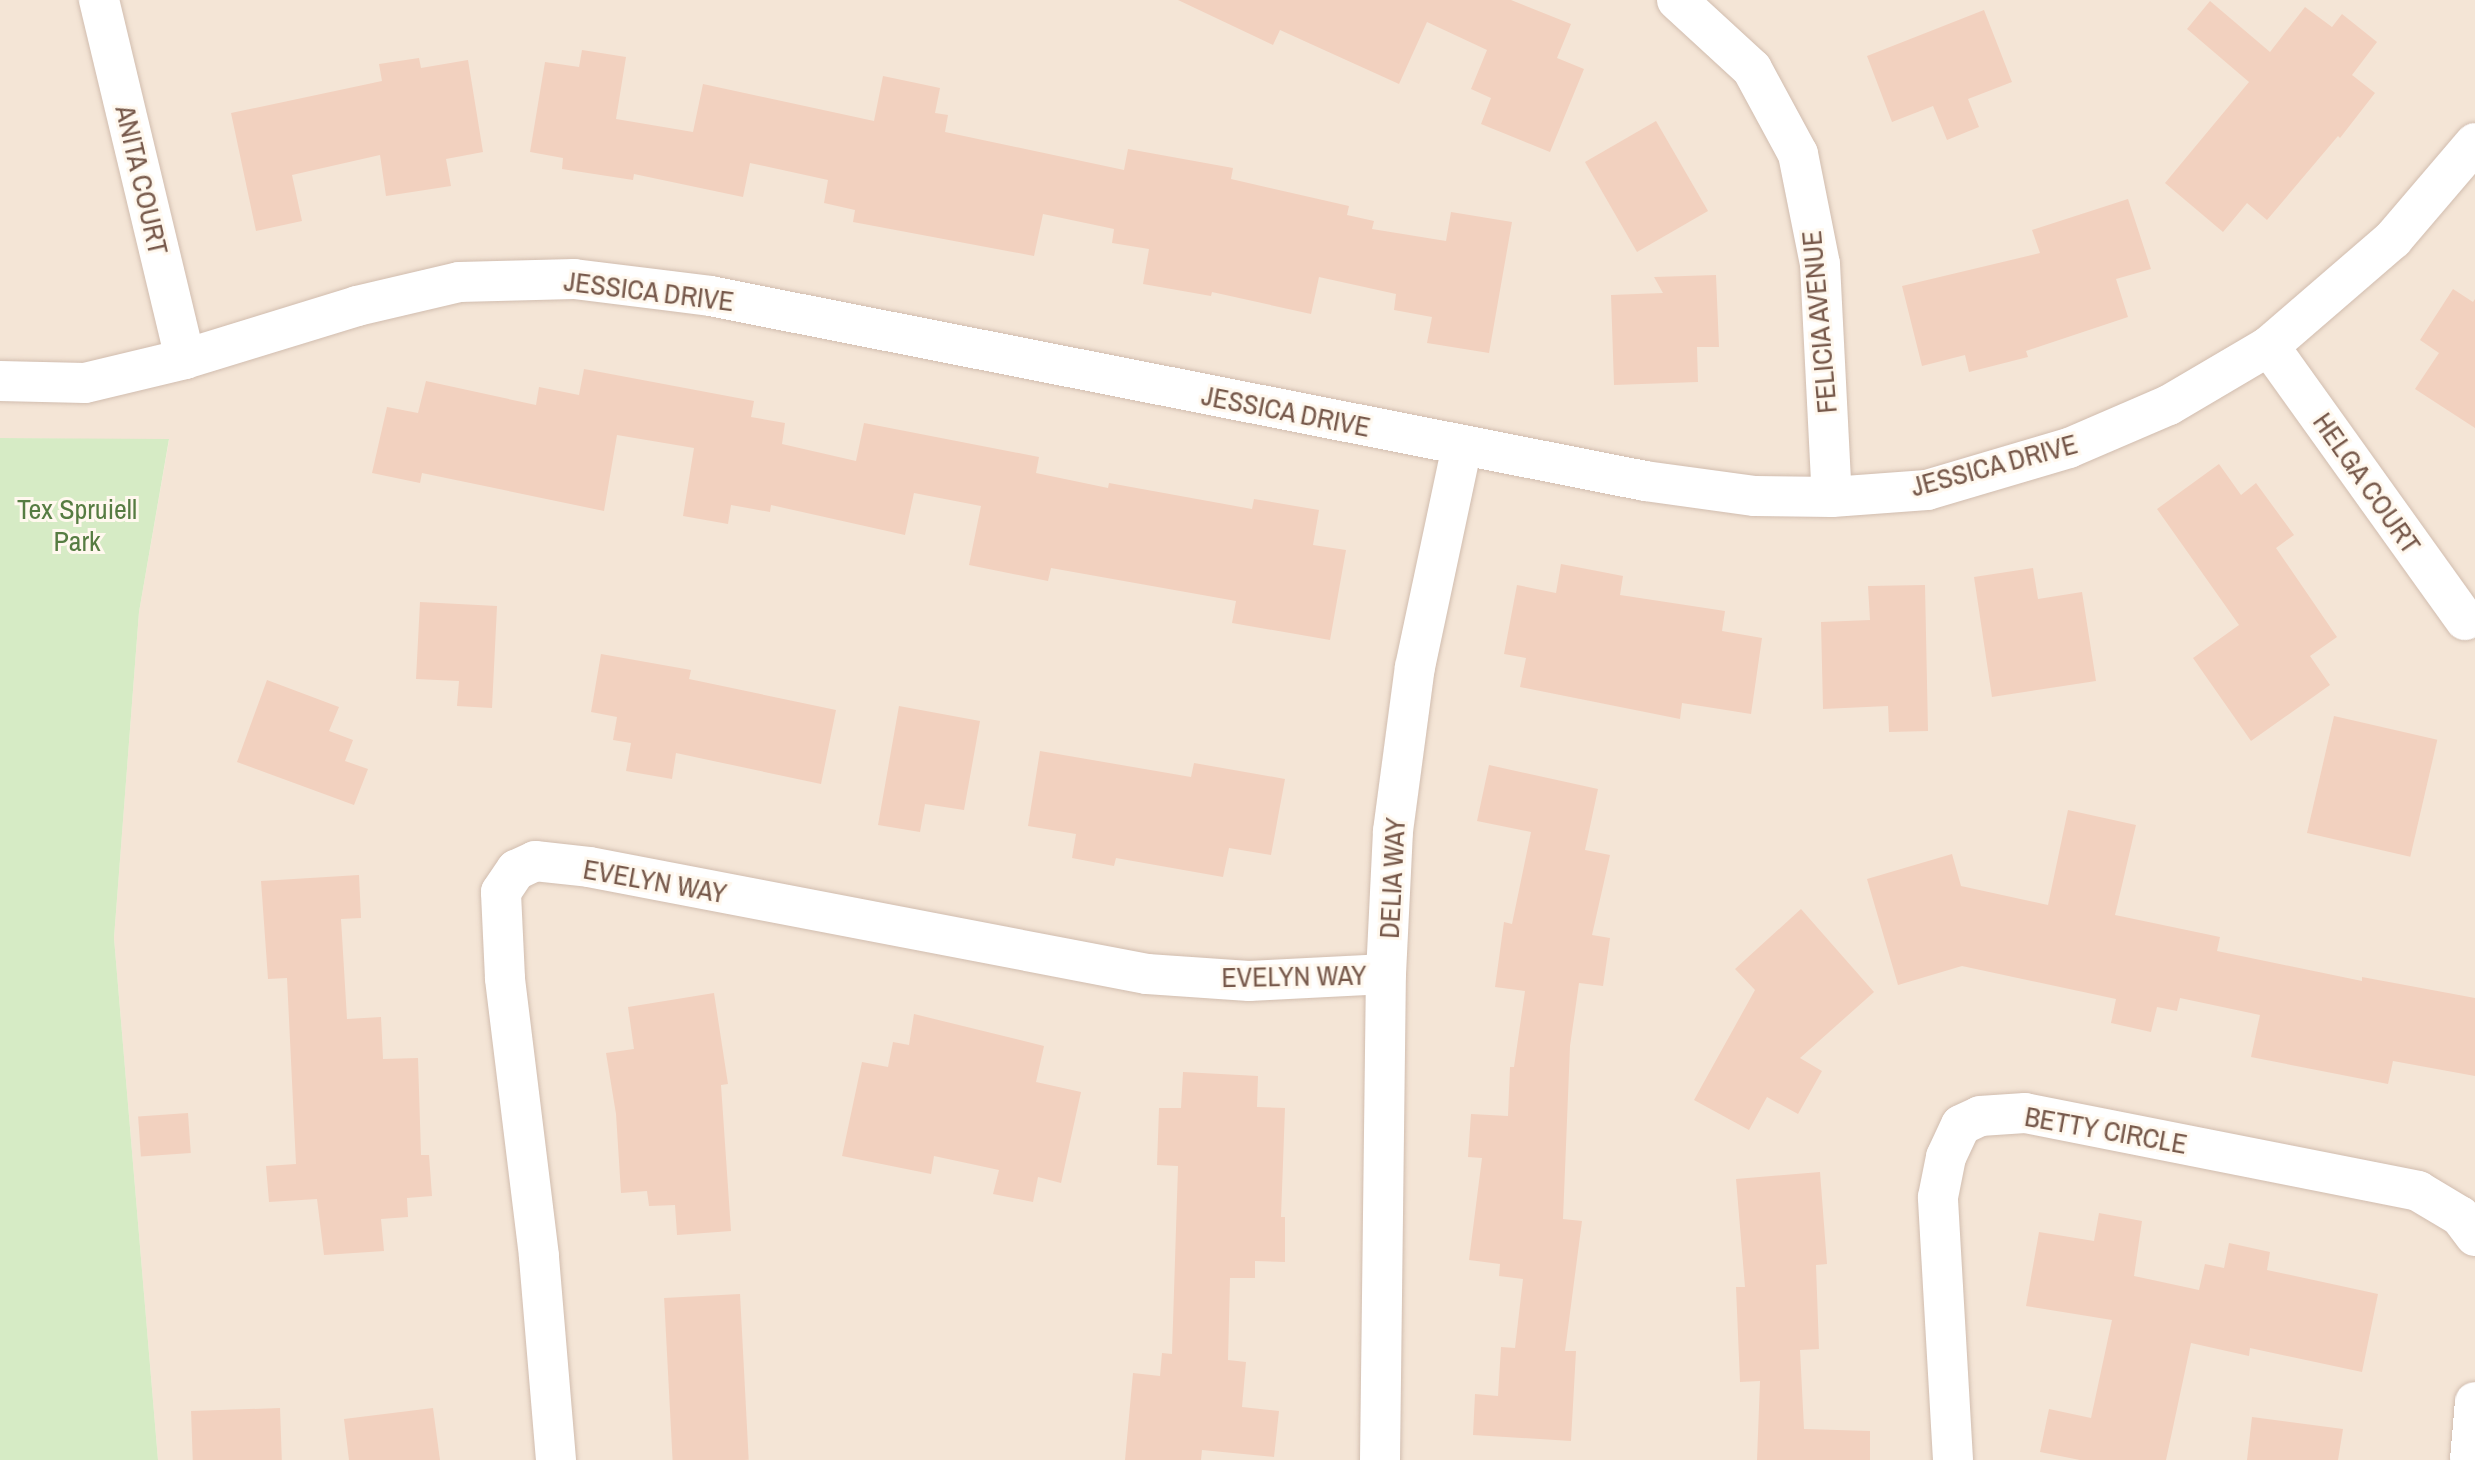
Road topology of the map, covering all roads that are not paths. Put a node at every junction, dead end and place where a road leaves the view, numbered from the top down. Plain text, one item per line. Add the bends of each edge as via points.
1 (99, 0) edge
2 (1677, 0) edge
3 (2475, 143) edge
4 (2269, 346) junction
5 (185, 359) junction
6 (0, 381) edge
7 (1462, 446) junction
8 (1832, 497) junction
9 (2465, 620) dead end
10 (1386, 974) junction
11 (2475, 1236) edge
12 (2475, 1402) edge
13 (556, 1460) edge
14 (1380, 1460) edge
15 (1953, 1460) edge
16 (2470, 1460) edge

1 - 5 street, ANITA COURT
2 - 8 street, FELICIA AVENUE via 1752,69 1798,154 1820,264
3 - 4 street, JESSICA DRIVE via 2393,239
4 - 8 street, JESSICA DRIVE via 2169,405 2069,448 1927,490
4 - 9 street, HELGA COURT
5 - 6 street, JESSICA DRIVE via 85,383
5 - 7 street, JESSICA DRIVE via 357,306 459,282 574,279 710,296
7 - 8 street, JESSICA DRIVE via 1645,481 1755,496
7 - 10 street, DELIA WAY via 1415,667 1393,831
10 - 13 street, EVELYN WAY via 1249,981 1147,974 589,867 535,861 516,870 501,892 505,978 539,1256
10 - 14 street, DELIA WAY
11 - 15 street, BETTY CIRCLE via 2460,1216 2418,1191 2025,1113 1980,1116 1961,1125 1946,1157 1938,1197
12 - 16 street

